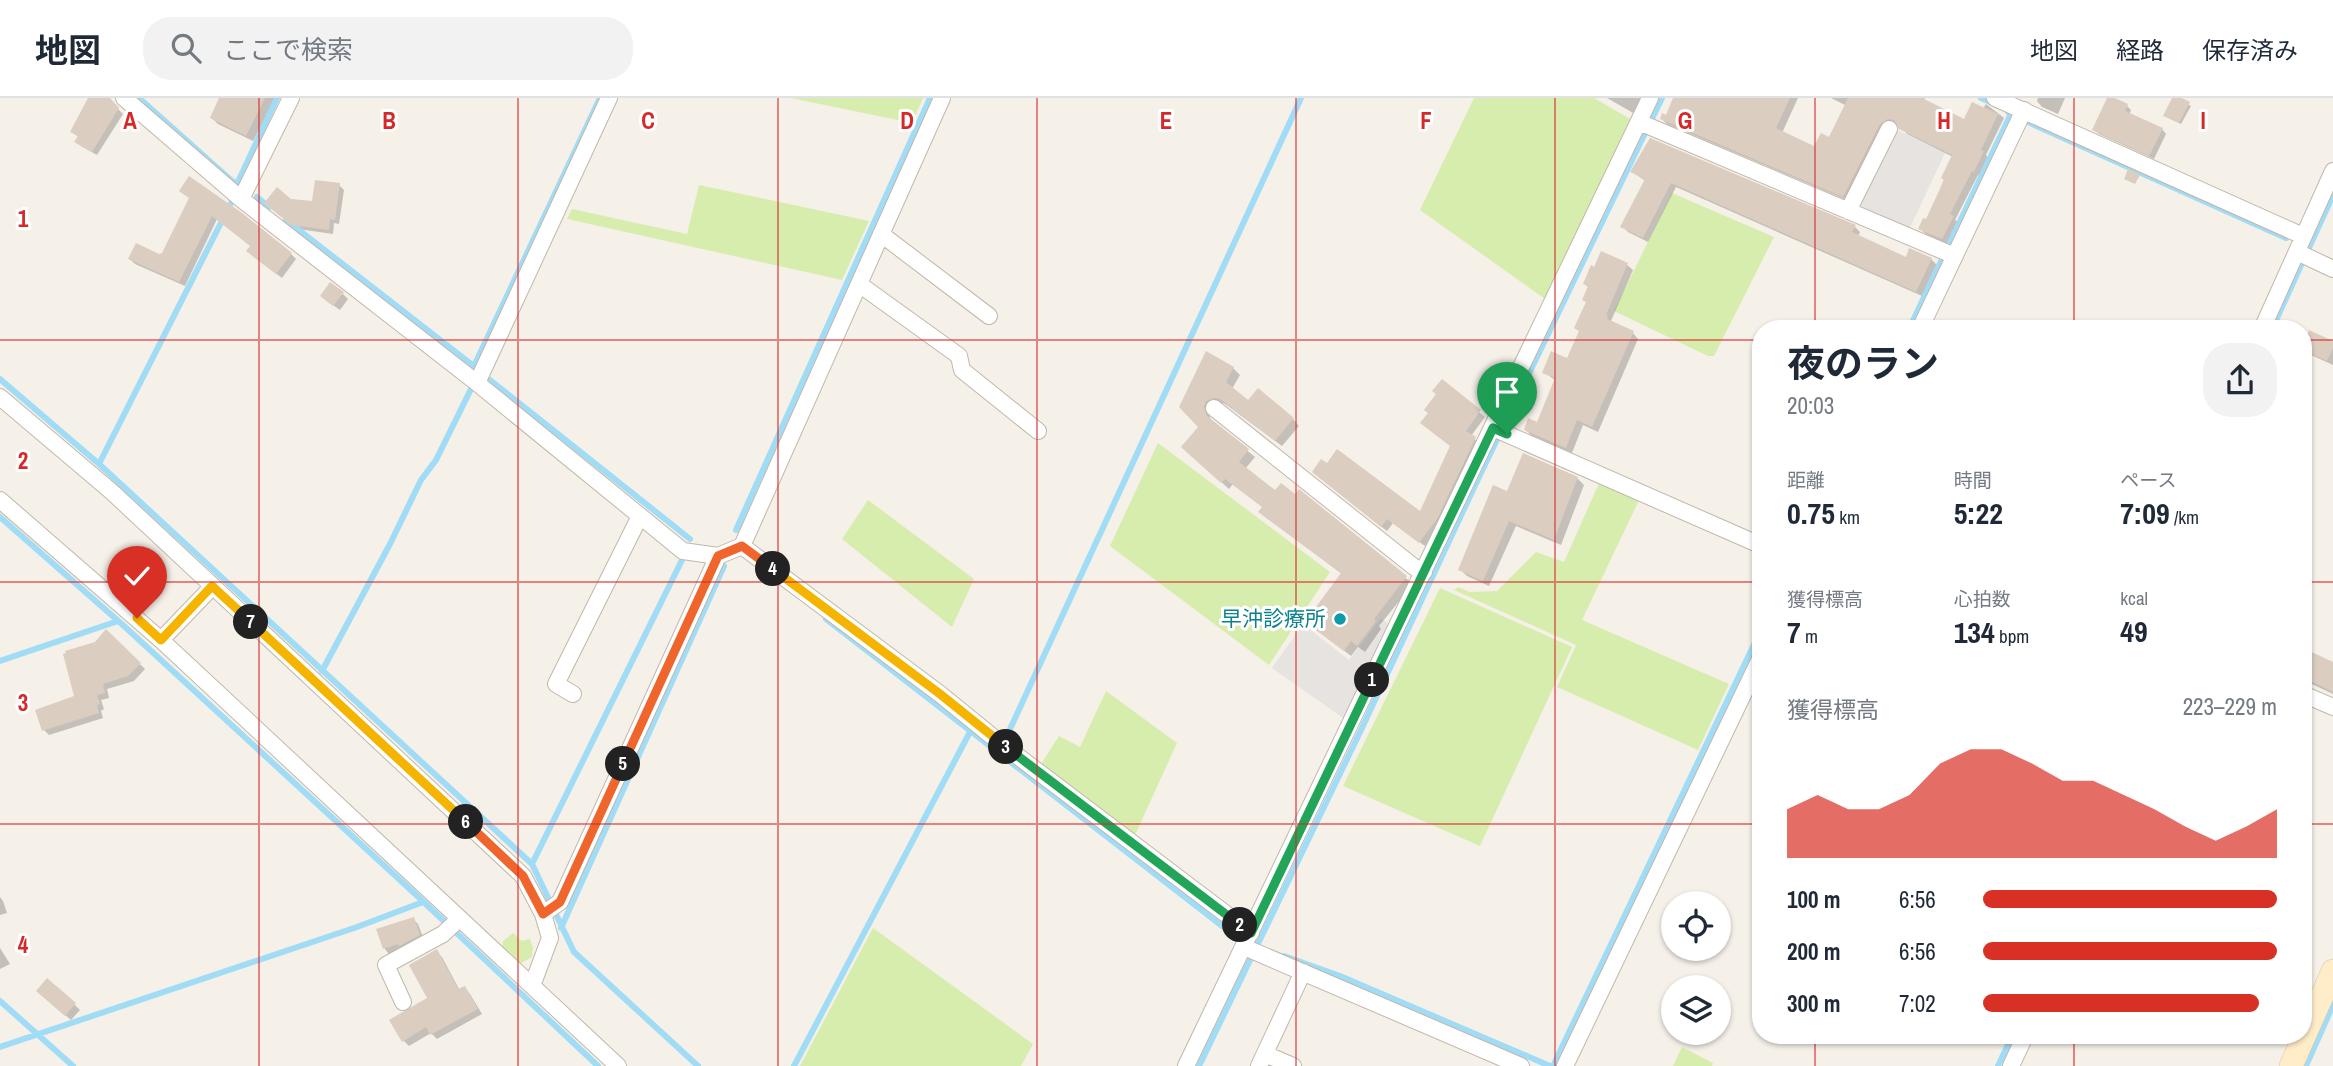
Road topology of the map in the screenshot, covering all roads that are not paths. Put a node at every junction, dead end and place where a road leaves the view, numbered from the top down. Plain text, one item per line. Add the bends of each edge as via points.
1 (124, 98) edge
2 (291, 98) edge
3 (609, 98) edge
4 (942, 98) edge
5 (1650, 98) edge
6 (2016, 108) edge
7 (1644, 124) junction
8 (1889, 129) dead end
9 (2333, 172) edge
10 (242, 199) junction
11 (1848, 211) junction
12 (881, 234) junction
13 (2303, 236) junction
14 (1949, 254) junction
15 (2304, 255) junction
16 (2333, 270) edge
17 (859, 285) junction
18 (989, 316) dead end
19 (1923, 320) edge
20 (2267, 320) edge
21 (477, 383) junction
22 (0, 397) edge
23 (1214, 408) dead end
24 (1038, 430) dead end
25 (1499, 431) junction
26 (0, 500) edge
27 (640, 516) junction
28 (1752, 542) edge
29 (742, 546) junction
30 (718, 556) junction
31 (1424, 572) junction
32 (212, 586) junction
33 (161, 640) junction
34 (1752, 676) edge
35 (573, 694) dead end
36 (2312, 698) edge
37 (2333, 707) edge
38 (549, 910) junction
39 (459, 919) junction
40 (1251, 945) junction
41 (2333, 971) edge
42 (1303, 972) junction
43 (532, 986) junction
44 (403, 1002) dead end
45 (2312, 1018) edge
46 (2021, 1044) edge
47 (2301, 1044) edge
48 (1262, 1060) edge
49 (1500, 1062) edge
50 (618, 1066) edge
51 (1186, 1066) edge
52 (1293, 1066) edge
53 (1521, 1066) edge
54 (1565, 1066) edge
55 (2011, 1066) edge
56 (2291, 1066) edge

1 - 10 street
2 - 10 street
3 - 21 street
4 - 12 street
5 - 7 street
6 - 13 street
6 - 14 street
7 - 11 street
7 - 25 street
8 - 11 street
9 - 13 street
10 - 21 street
11 - 14 street
12 - 17 street
12 - 18 street
13 - 15 street
14 - 19 street
15 - 16 street
15 - 20 street
17 - 24 street via 959,356 962,370
17 - 29 street
21 - 27 street
22 - 32 street via 112,492
23 - 31 street
25 - 28 street
25 - 31 street
26 - 33 street
27 - 30 street via 683,551
27 - 35 street via 556,684
29 - 30 street
29 - 40 street via 940,694
30 - 38 street
31 - 40 street
32 - 33 street
32 - 38 street via 523,876
33 - 39 street
34 - 54 street
36 - 37 street
38 - 43 street via 550,938
39 - 43 street
39 - 44 street via 443,934 386,965
40 - 42 street
40 - 51 street
41 - 45 street
42 - 48 street
42 - 49 street
43 - 50 street
46 - 55 street
47 - 56 street
48 - 52 street
49 - 53 street

